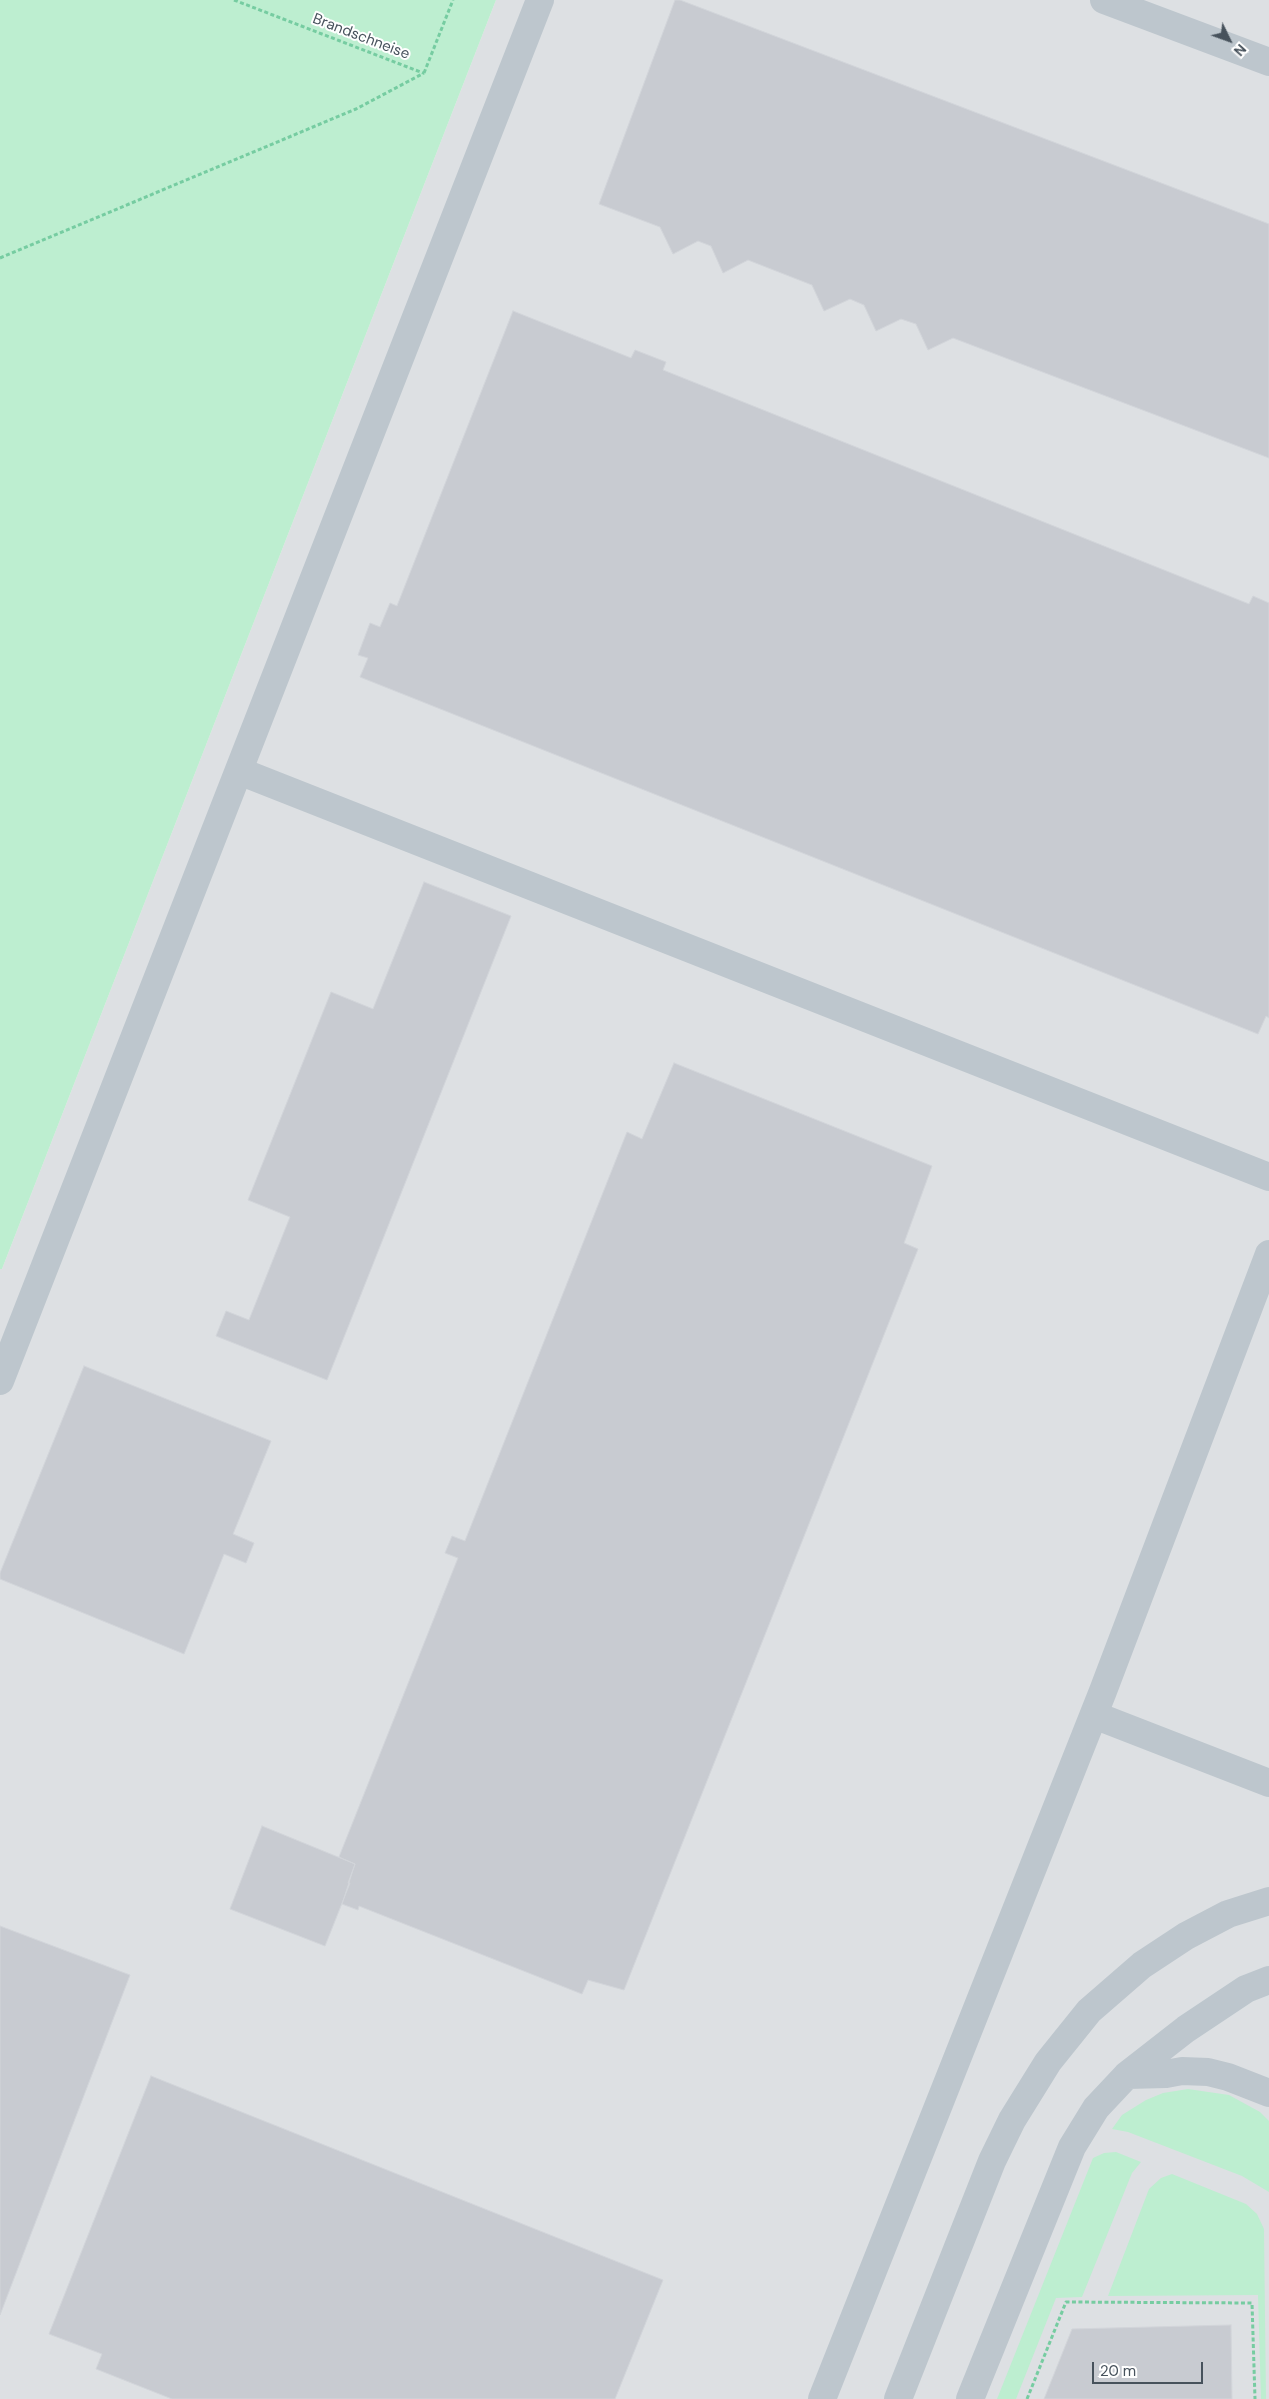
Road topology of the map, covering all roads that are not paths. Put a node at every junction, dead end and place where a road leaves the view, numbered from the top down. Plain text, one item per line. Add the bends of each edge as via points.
1 (540, 0) edge
2 (1104, 0) edge
3 (1269, 62) edge
4 (239, 771) junction
5 (1269, 1177) edge
6 (1269, 1254) edge
7 (0, 1380) edge
8 (1094, 1715) junction
9 (1269, 1783) edge
10 (1269, 1901) edge
11 (1269, 1980) edge
12 (1126, 2075) junction
13 (1269, 2094) edge
14 (822, 2399) edge
15 (898, 2399) edge
16 (970, 2399) edge

1 - 4 lane
2 - 3 lane
4 - 5 lane
4 - 7 lane
6 - 8 lane
8 - 9 lane
8 - 14 lane
10 - 15 lane via 1228,1914 1186,1936 1142,1965 1089,2012 1048,2062 1012,2120 992,2161
11 - 12 lane via 1246,1988 1186,2028
12 - 13 lane via 1208,2072
12 - 16 lane via 1096,2108 1072,2147

